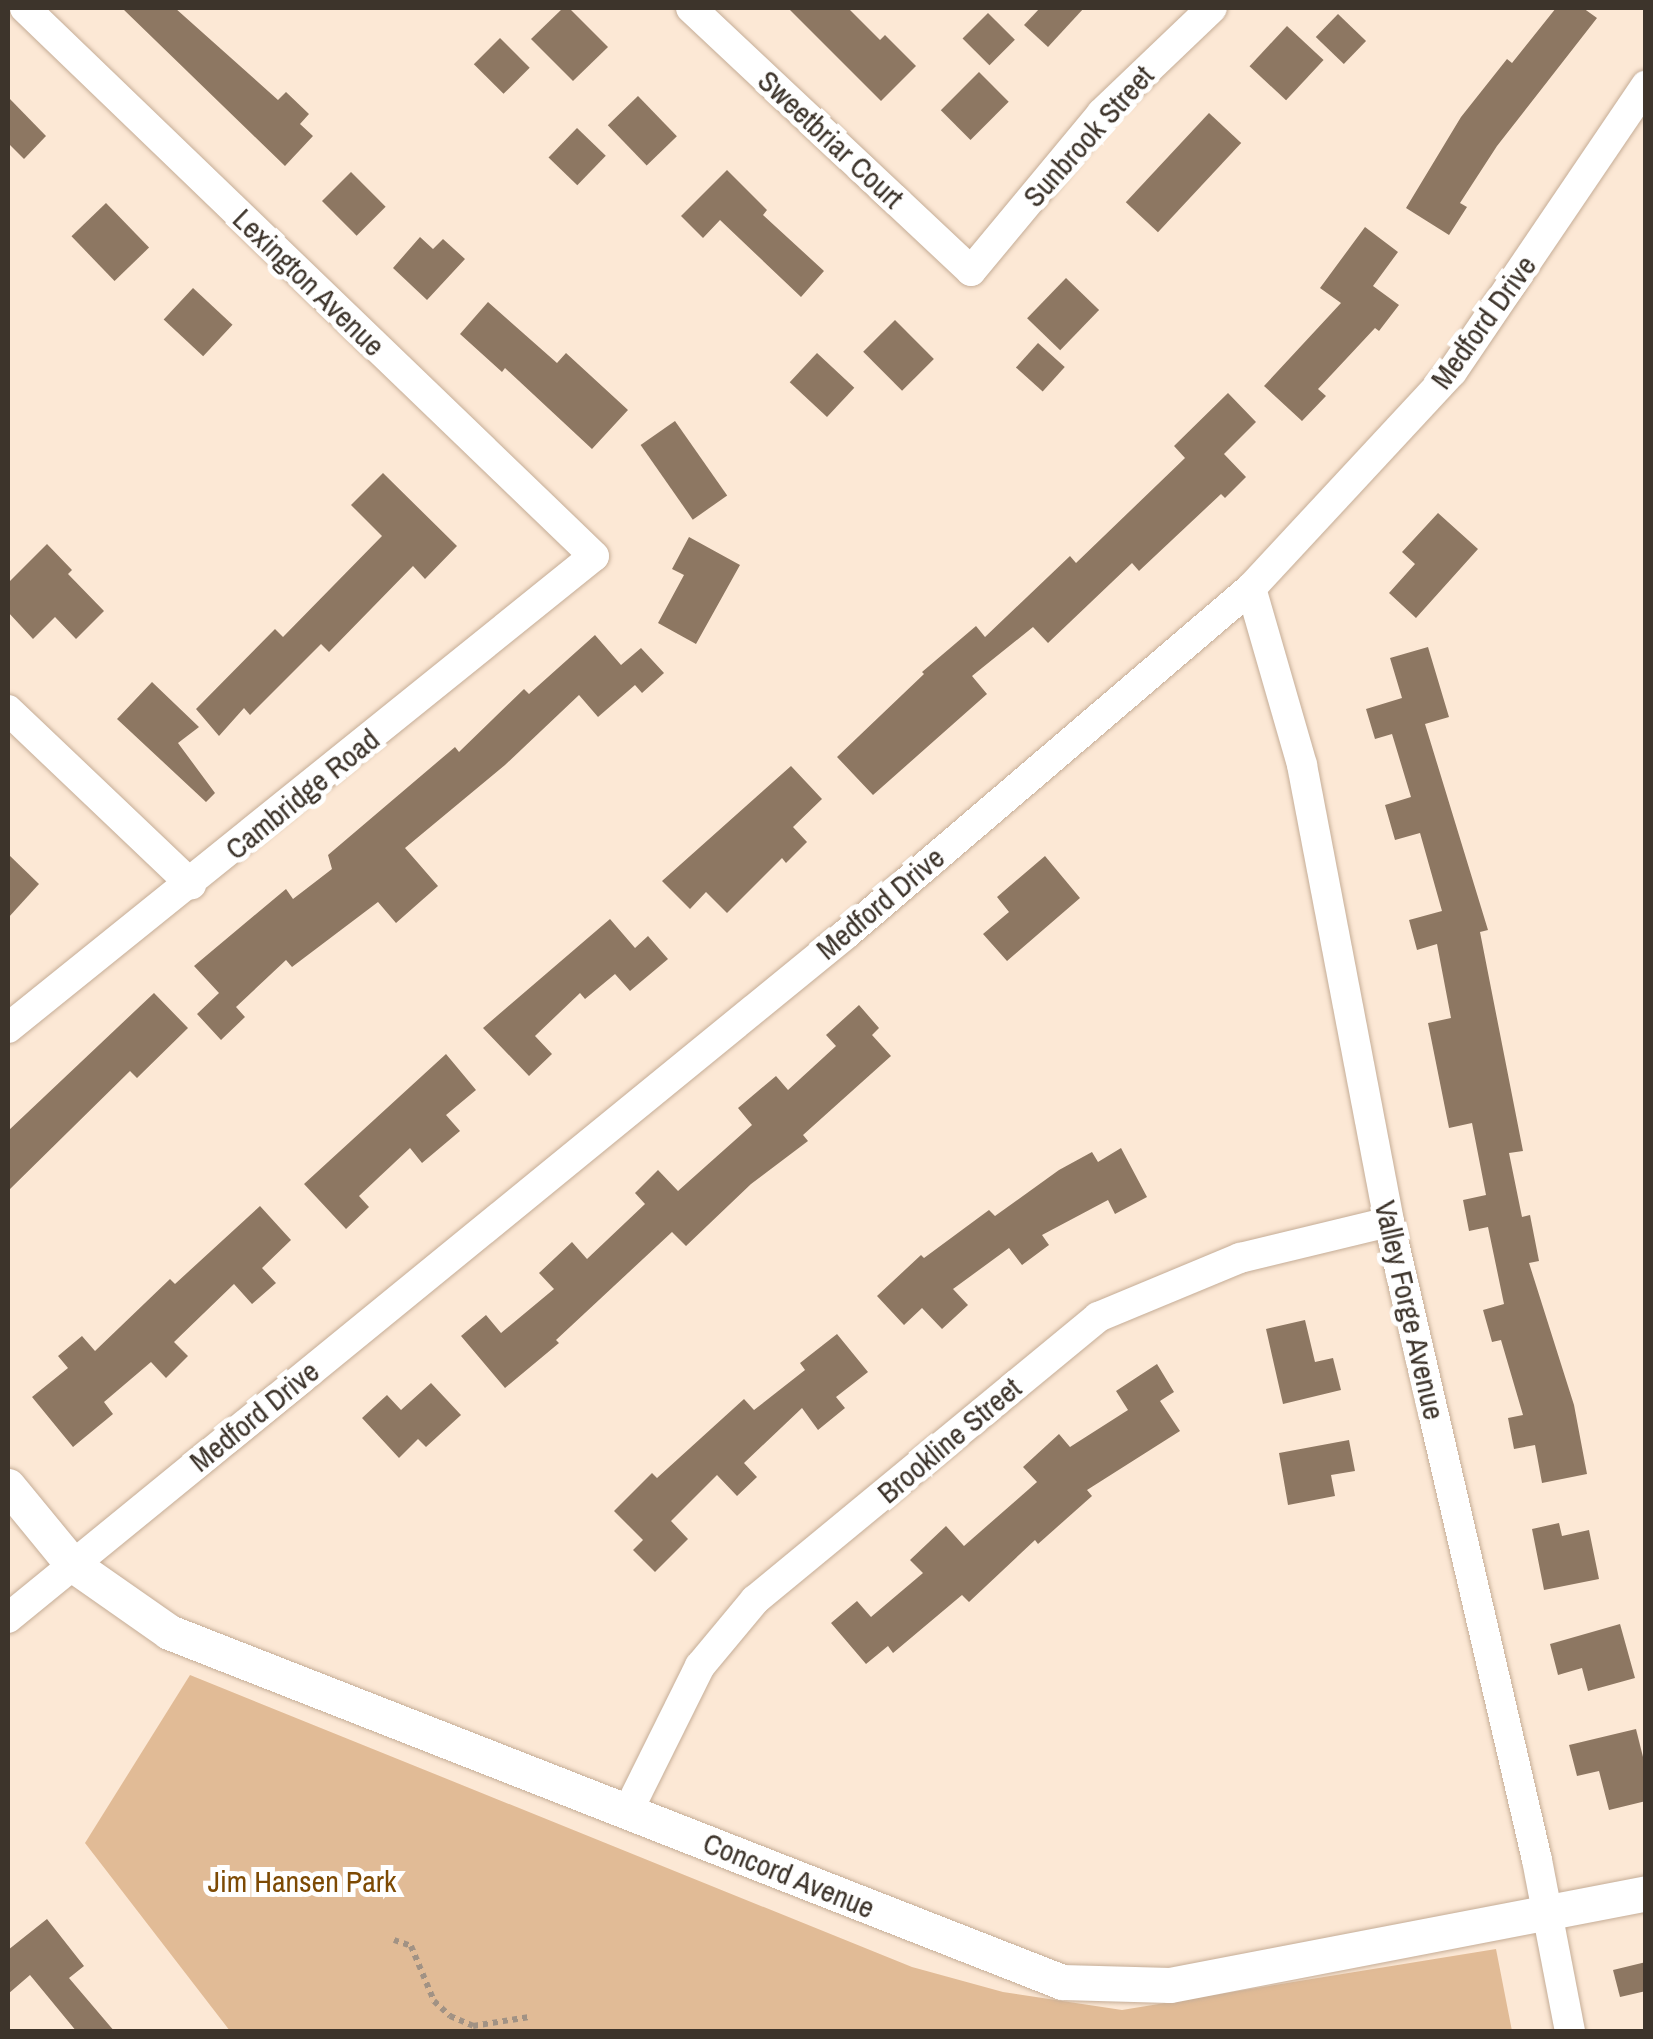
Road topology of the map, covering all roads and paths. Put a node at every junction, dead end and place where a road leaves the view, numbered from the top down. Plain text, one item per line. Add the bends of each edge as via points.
1 (25, 8) edge
2 (691, 8) edge
3 (1212, 8) edge
4 (1646, 85) edge
5 (971, 271) joint
6 (594, 556) joint
7 (1251, 588) junction
8 (8, 710) edge
9 (190, 884) junction
10 (8, 1028) edge
11 (1389, 1222) junction
12 (8, 1486) edge
13 (72, 1564) junction
14 (8, 1618) edge
15 (628, 1811) junction
16 (1646, 1893) edge
17 (1547, 1913) junction
18 (394, 1940) dead end
19 (529, 2017) dead end
20 (1570, 2032) edge

1 - 6 street, Lexington Avenue
2 - 5 street, Sweetbriar Court
3 - 5 street, Sunbrook Street via 1102,113
4 - 7 street, Medford Drive via 1452,372
6 - 9 street, Cambridge Road
7 - 11 street, Valley Forge Avenue via 1302,765
7 - 13 street, Medford Drive via 846,934
8 - 9 street
9 - 10 street, Cambridge Road
11 - 15 street, Brookline Street via 1240,1258 1098,1316 755,1600 700,1666
11 - 17 street, Valley Forge Avenue
12 - 13 street, Concord Avenue
13 - 14 street, Medford Drive
13 - 15 street, Concord Avenue via 169,1632
15 - 17 street, Concord Avenue via 1062,1982 1170,1984
16 - 17 street, Concord Avenue
17 - 20 street, Valley Forge Avenue
18 - 19 path via 411,1946 434,2001 450,2016 473,2026

